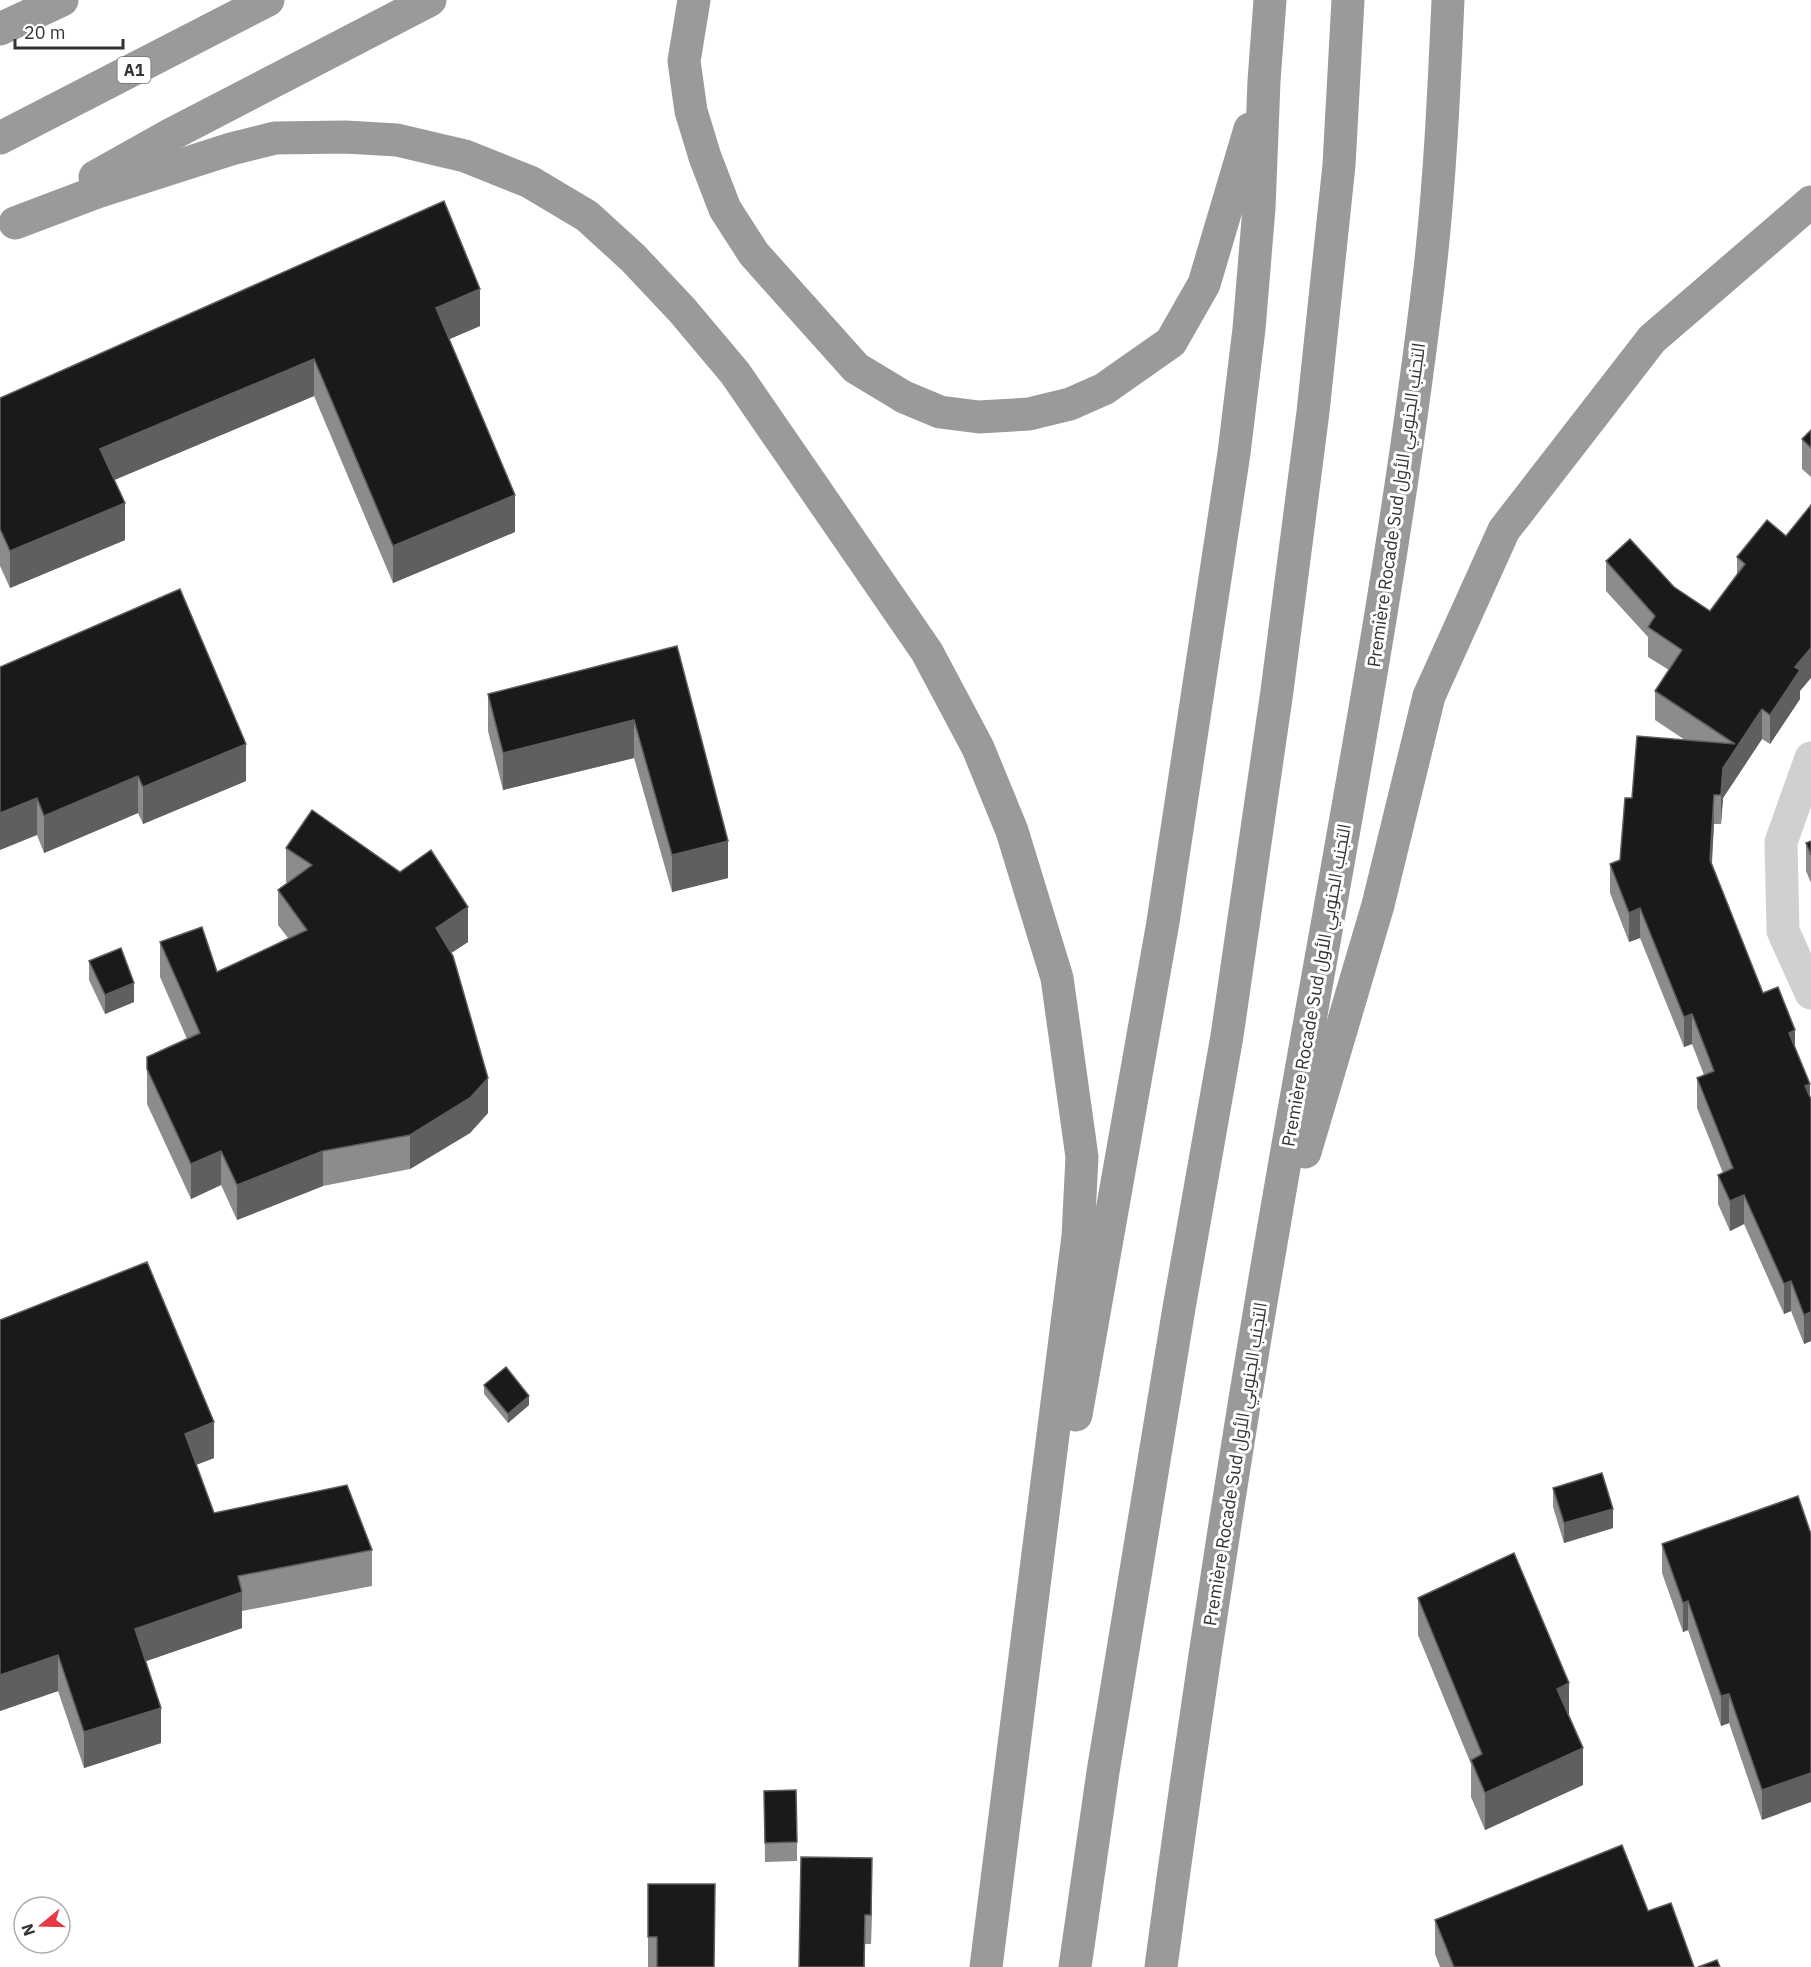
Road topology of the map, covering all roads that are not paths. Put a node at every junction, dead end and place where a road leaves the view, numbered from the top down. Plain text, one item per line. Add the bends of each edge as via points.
1 (62, 0) edge
2 (268, 0) edge
3 (430, 0) edge
4 (694, 0) edge
5 (1270, 0) edge
6 (1348, 0) edge
7 (1448, 0) edge
8 (0, 29) edge
9 (1264, 81) junction
10 (0, 138) edge
11 (1811, 202) edge
12 (7, 227) edge
13 (1811, 758) edge
14 (1811, 993) edge
15 (1259, 1306) junction
16 (1011, 1771) junction
17 (986, 1967) edge
18 (1075, 1967) edge
19 (1161, 1967) edge

1 - 8 highway
2 - 10 highway, A1
3 - 12 highway via 170,135
4 - 9 highway via 684,61 688,91 705,157 725,210 754,254 856,368 904,397 940,412 979,417 1029,414 1070,404 1104,389 1171,342 1204,284
5 - 9 highway
6 - 18 highway via 1337,188 1313,412 1276,691 1227,1036 1103,1772
7 - 15 highway, Première Rocade Sud التجنب الجنوبي الأول via 1444,106 1430,267 1391,557
9 - 16 highway via 1260,208 1248,341 1226,509 1162,922
11 - 15 highway via 1652,339 1504,530 1430,696 1378,905
12 - 16 highway via 97,192 275,138 397,140 465,156 530,182 587,216 682,310 735,373 927,652 978,748 1012,831 1037,907 1058,978 1082,1156 1078,1236
13 - 14 street via 1781,842 1783,931
15 - 19 highway, Première Rocade Sud التجنب الجنوبي الأول
16 - 17 highway

